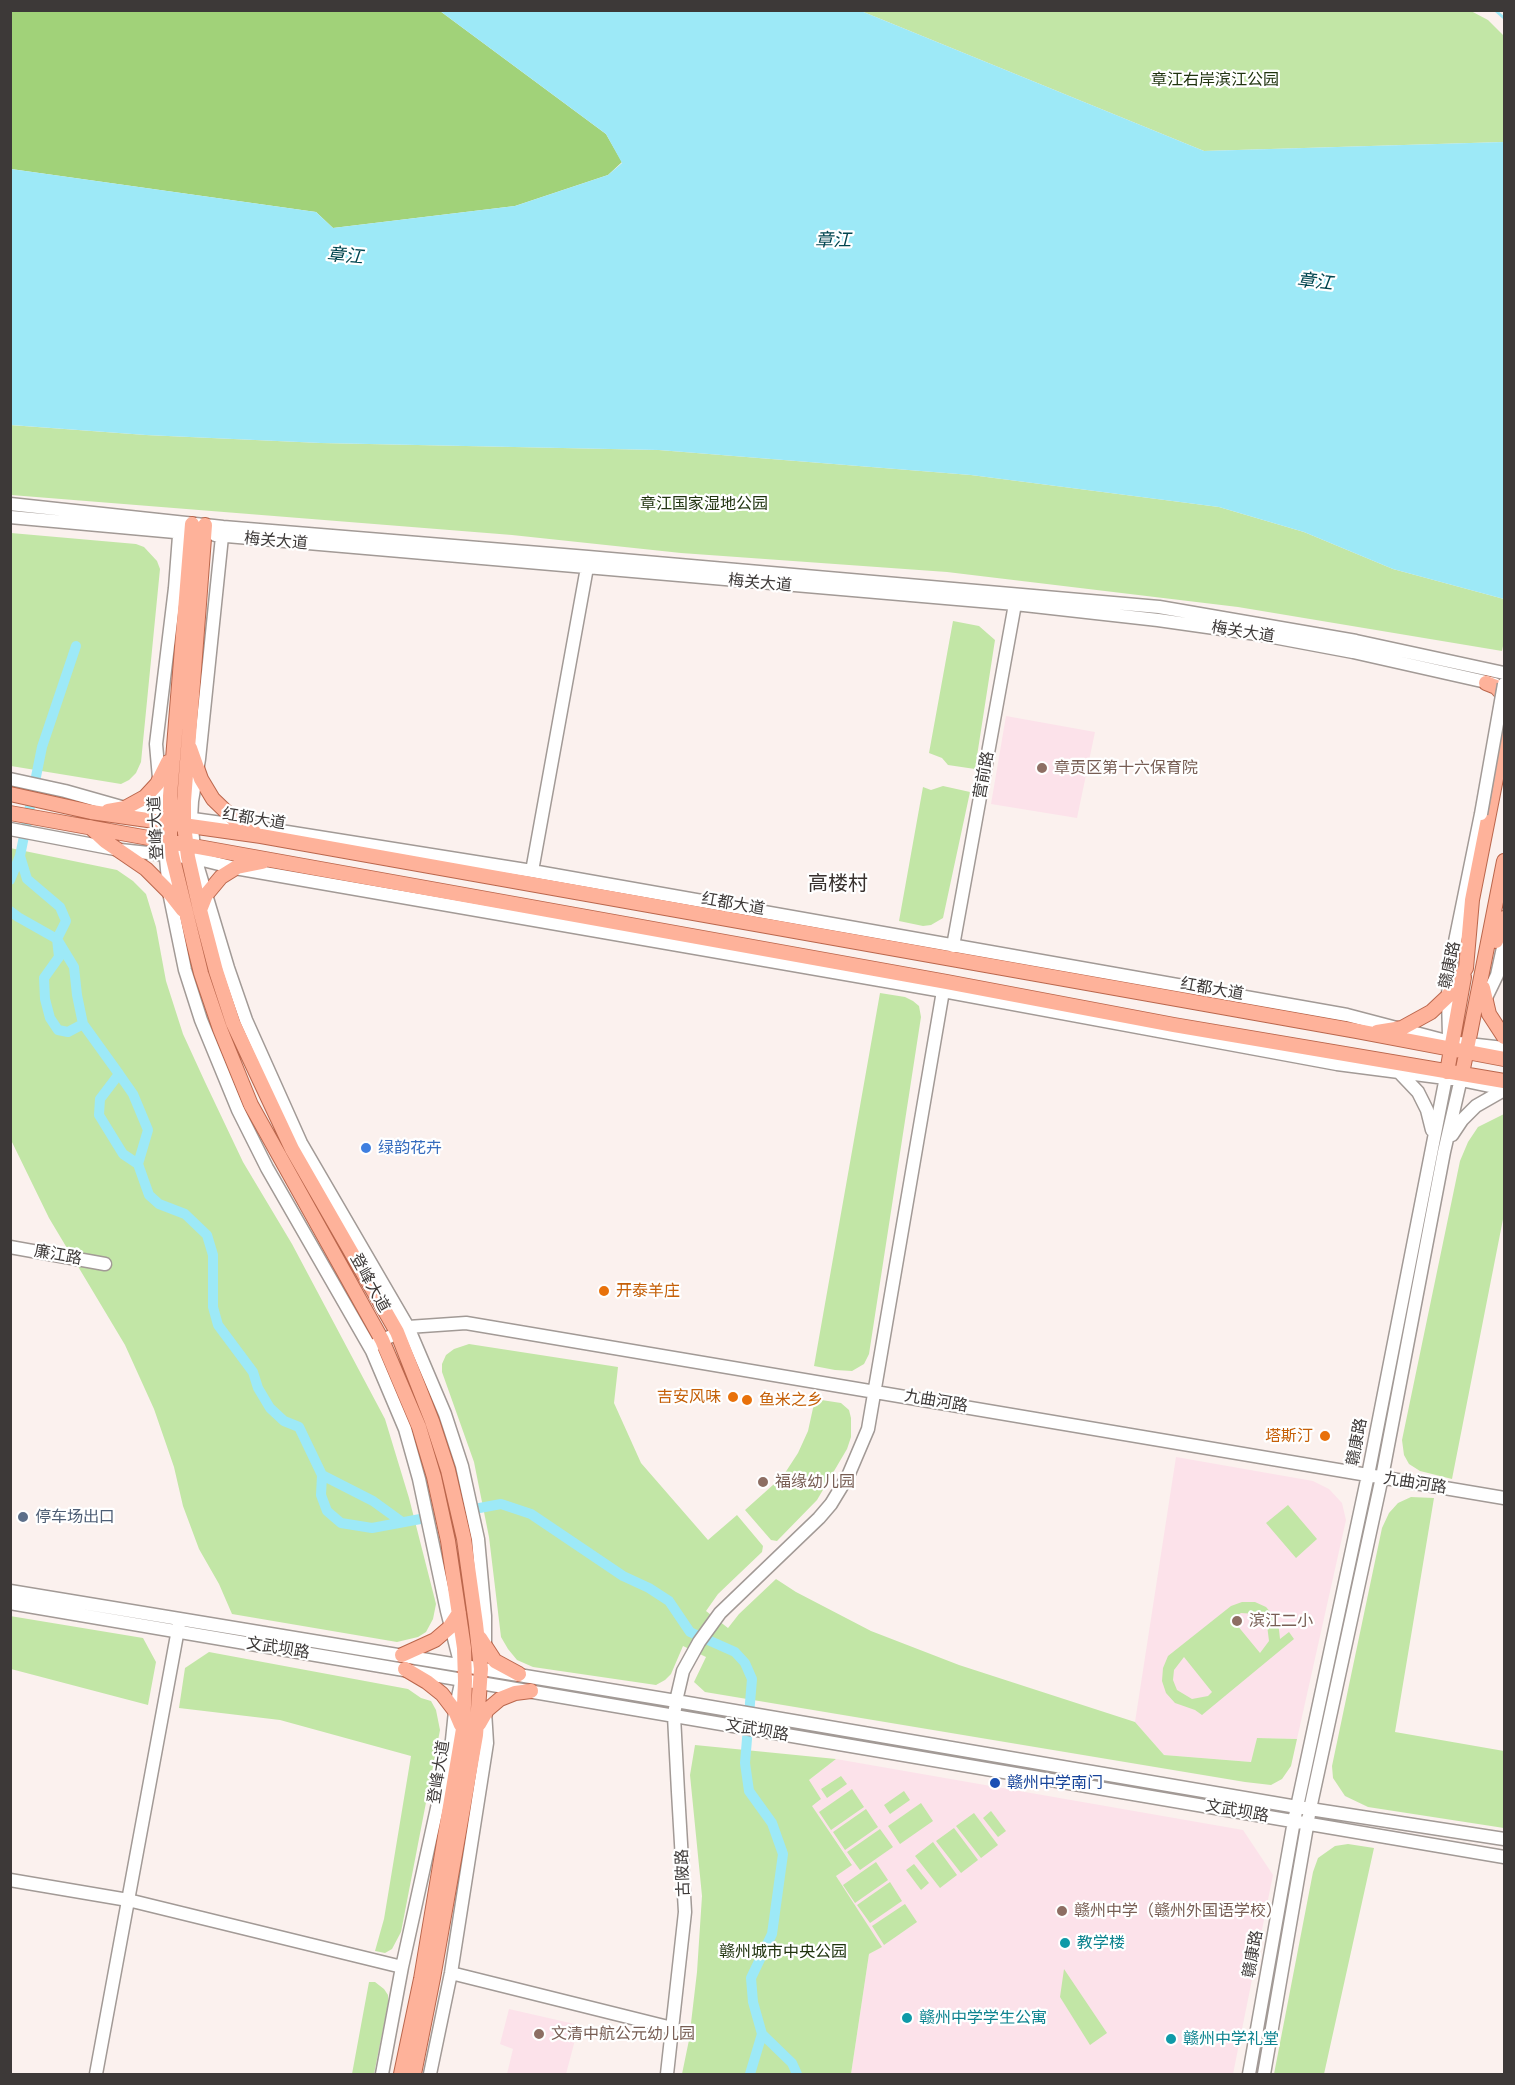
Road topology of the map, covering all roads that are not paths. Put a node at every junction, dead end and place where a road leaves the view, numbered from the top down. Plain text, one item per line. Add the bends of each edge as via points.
1 (10, 504) edge
2 (10, 517) edge
3 (192, 529) junction
4 (222, 532) junction
5 (588, 563) junction
6 (1015, 604) junction
7 (1504, 673) edge
8 (1486, 683) junction
9 (1504, 685) edge
10 (1504, 696) edge
11 (188, 738) junction
12 (1504, 738) edge
13 (173, 742) junction
14 (197, 769) junction
15 (10, 779) edge
16 (1504, 779) edge
17 (160, 780) junction
18 (10, 794) edge
19 (125, 808) junction
20 (10, 813) edge
21 (90, 819) junction
22 (177, 821) junction
23 (242, 827) junction
24 (10, 829) edge
25 (261, 836) junction
26 (167, 848) junction
27 (120, 850) junction
28 (191, 851) junction
29 (273, 860) junction
30 (1504, 861) edge
31 (235, 868) junction
32 (532, 871) junction
33 (169, 892) junction
34 (206, 895) junction
35 (200, 910) junction
36 (186, 915) junction
37 (1504, 918) edge
38 (1504, 943) edge
39 (953, 946) junction
40 (1466, 968) junction
41 (1483, 974) junction
42 (943, 991) junction
43 (1448, 996) junction
44 (1485, 1000) junction
45 (1397, 1029) junction
46 (1357, 1031) junction
47 (1504, 1037) edge
48 (1450, 1044) junction
49 (1468, 1048) junction
50 (1504, 1048) edge
51 (1358, 1055) junction
52 (1504, 1059) edge
53 (1399, 1072) junction
54 (1446, 1075) junction
55 (1462, 1077) junction
56 (1504, 1081) edge
57 (1504, 1090) edge
58 (1432, 1140) junction
59 (1444, 1152) junction
60 (10, 1247) edge
61 (105, 1264) dead end
62 (403, 1330) junction
63 (376, 1343) junction
64 (876, 1391) junction
65 (1368, 1475) junction
66 (1382, 1477) junction
67 (1504, 1498) edge
68 (471, 1539) junction
69 (10, 1591) edge
70 (10, 1603) edge
71 (459, 1613) junction
72 (476, 1624) junction
73 (179, 1625) junction
74 (450, 1626) junction
75 (485, 1647) junction
76 (403, 1662) junction
77 (463, 1673) junction
78 (519, 1674) junction
79 (483, 1676) junction
80 (531, 1691) junction
81 (676, 1701) junction
82 (454, 1711) junction
83 (485, 1713) junction
84 (674, 1716) junction
85 (469, 1732) junction
86 (1304, 1808) junction
87 (1294, 1821) junction
88 (1307, 1824) junction
89 (1504, 1839) edge
90 (1504, 1857) edge
91 (10, 1880) edge
92 (128, 1900) junction
93 (402, 1967) junction
94 (451, 1973) junction
95 (672, 2028) junction
96 (96, 2074) edge
97 (382, 2074) edge
98 (401, 2074) edge
99 (414, 2074) edge
100 (430, 2074) edge
101 (667, 2074) edge
102 (1249, 2074) edge
103 (1264, 2074) edge

1 - 3 street, 梅关大道
2 - 3 street, 梅关大道
3 - 4 street, 梅关大道
3 - 11 main road, 登峰大道
3 - 13 main road, 登峰大道
3 - 17 street via 175,588 156,744
4 - 5 street, 梅关大道
4 - 14 street
5 - 6 street, 梅关大道
5 - 7 street, 梅关大道 via 1159,607 1345,639
5 - 32 street
6 - 8 street, 梅关大道 via 1249,632
6 - 39 street, 营前路
8 - 9 street, 梅关大道
8 - 10 main road
9 - 43 street, bridge via 1450,966
11 - 14 main road
11 - 22 main road, 登峰大道
12 - 40 main road via 1472,900
13 - 17 main road
13 - 22 main road, 登峰大道
14 - 22 street
14 - 23 main road via 213,799
15 - 19 street
16 - 40 main road, 赣康路
17 - 19 main road via 145,797
17 - 22 street
18 - 21 main road, 红都大道 via 62,805
19 - 21 main road
19 - 22 street
20 - 21 main road, 红都大道 via 58,821
21 - 22 main road, 红都大道
21 - 26 main road, 红都大道
21 - 27 main road via 105,841
22 - 23 street
22 - 25 main road, 红都大道
22 - 26 main road, 登峰大道
22 - 28 main road, 登峰大道
23 - 25 main road
23 - 32 street
24 - 27 street
25 - 46 main road, 红都大道
26 - 27 street
26 - 28 main road, 红都大道
26 - 33 street
26 - 36 main road, 登峰大道
27 - 33 main road
28 - 29 main road, 红都大道
28 - 31 street
28 - 34 street
28 - 35 main road, 登峰大道
29 - 31 main road
29 - 51 main road, 红都大道 via 1174,1025
30 - 41 main road, 赣康路
31 - 34 main road
31 - 42 street
32 - 39 street
33 - 36 main road
33 - 63 street via 188,980 238,1110 267,1168
34 - 35 main road
34 - 62 street via 246,1020 301,1143
35 - 62 main road, 登峰大道 via 233,1023 266,1096 292,1149
36 - 63 main road, 登峰大道 via 216,1018 252,1105
37 - 41 main road
38 - 44 street via 1497,975
39 - 45 street via 1347,1015
40 - 43 main road
40 - 48 main road, 赣康路
41 - 44 main road
41 - 49 main road, 赣康路
42 - 53 street
42 - 64 street, 古陂路
43 - 45 main road via 1422,1018
43 - 48 street
44 - 47 main road
44 - 49 street
45 - 46 main road
45 - 48 street
46 - 48 main road, 红都大道
48 - 49 main road, 红都大道
48 - 54 main road, 赣康路
49 - 50 street
49 - 52 main road, 红都大道
49 - 55 main road, 赣康路
51 - 53 street
51 - 54 main road, 红都大道
53 - 54 street
53 - 58 street via 1423,1101
54 - 55 main road, 红都大道
54 - 58 street, 赣康路
55 - 56 main road, 红都大道
55 - 57 street
55 - 59 street, 赣康路
57 - 59 street via 1468,1113
58 - 65 street, 赣康路
59 - 66 street, 赣康路
60 - 61 street, 廉江路
62 - 63 street, 九曲河路
62 - 64 street, 九曲河路 via 466,1323
62 - 68 main road, 登峰大道
62 - 68 street via 445,1414 462,1466
63 - 71 main road, 登峰大道 via 419,1427 448,1541
63 - 74 street via 419,1479
64 - 65 street, 九曲河路
64 - 81 street, 古陂路 via 861,1448 831,1504 720,1613 683,1671
65 - 66 street, 九曲河路
65 - 86 street, 赣康路
66 - 67 street, 九曲河路
66 - 86 street, 赣康路
68 - 72 main road, 登峰大道
68 - 75 street via 485,1616
69 - 73 street, 文武坝路
70 - 73 street, 文武坝路
71 - 74 main road
71 - 77 main road, 登峰大道
72 - 75 main road
72 - 79 main road, 登峰大道
73 - 76 street, 文武坝路
73 - 92 street
74 - 76 main road
74 - 77 street
75 - 78 main road via 502,1666
75 - 79 street
76 - 77 street, 文武坝路
76 - 82 main road via 435,1688
77 - 79 street, 文武坝路
77 - 82 street
77 - 85 main road, 登峰大道
78 - 79 street, 文武坝路
78 - 81 street, 文武坝路
79 - 80 street, 文武坝路
79 - 83 street
79 - 85 main road, 登峰大道
80 - 83 main road via 507,1695
80 - 84 street, 文武坝路
81 - 84 street, 古陂路
81 - 86 street, 文武坝路
82 - 85 main road
82 - 93 street via 452,1740
83 - 85 main road
83 - 94 street via 486,1743
84 - 87 street, 文武坝路
84 - 95 street, 古陂路 via 685,1912
85 - 98 main road, 登峰大道
85 - 99 main road, 登峰大道 via 433,1978
86 - 87 street, 赣康路
86 - 88 street, 赣康路
86 - 89 street, 文武坝路
87 - 88 street, 文武坝路
87 - 102 street, 赣康路
88 - 90 street, 文武坝路
88 - 103 street, 赣康路
91 - 92 street
92 - 93 street
92 - 96 street
93 - 97 street
94 - 95 street
94 - 100 street
95 - 101 street, 古陂路

